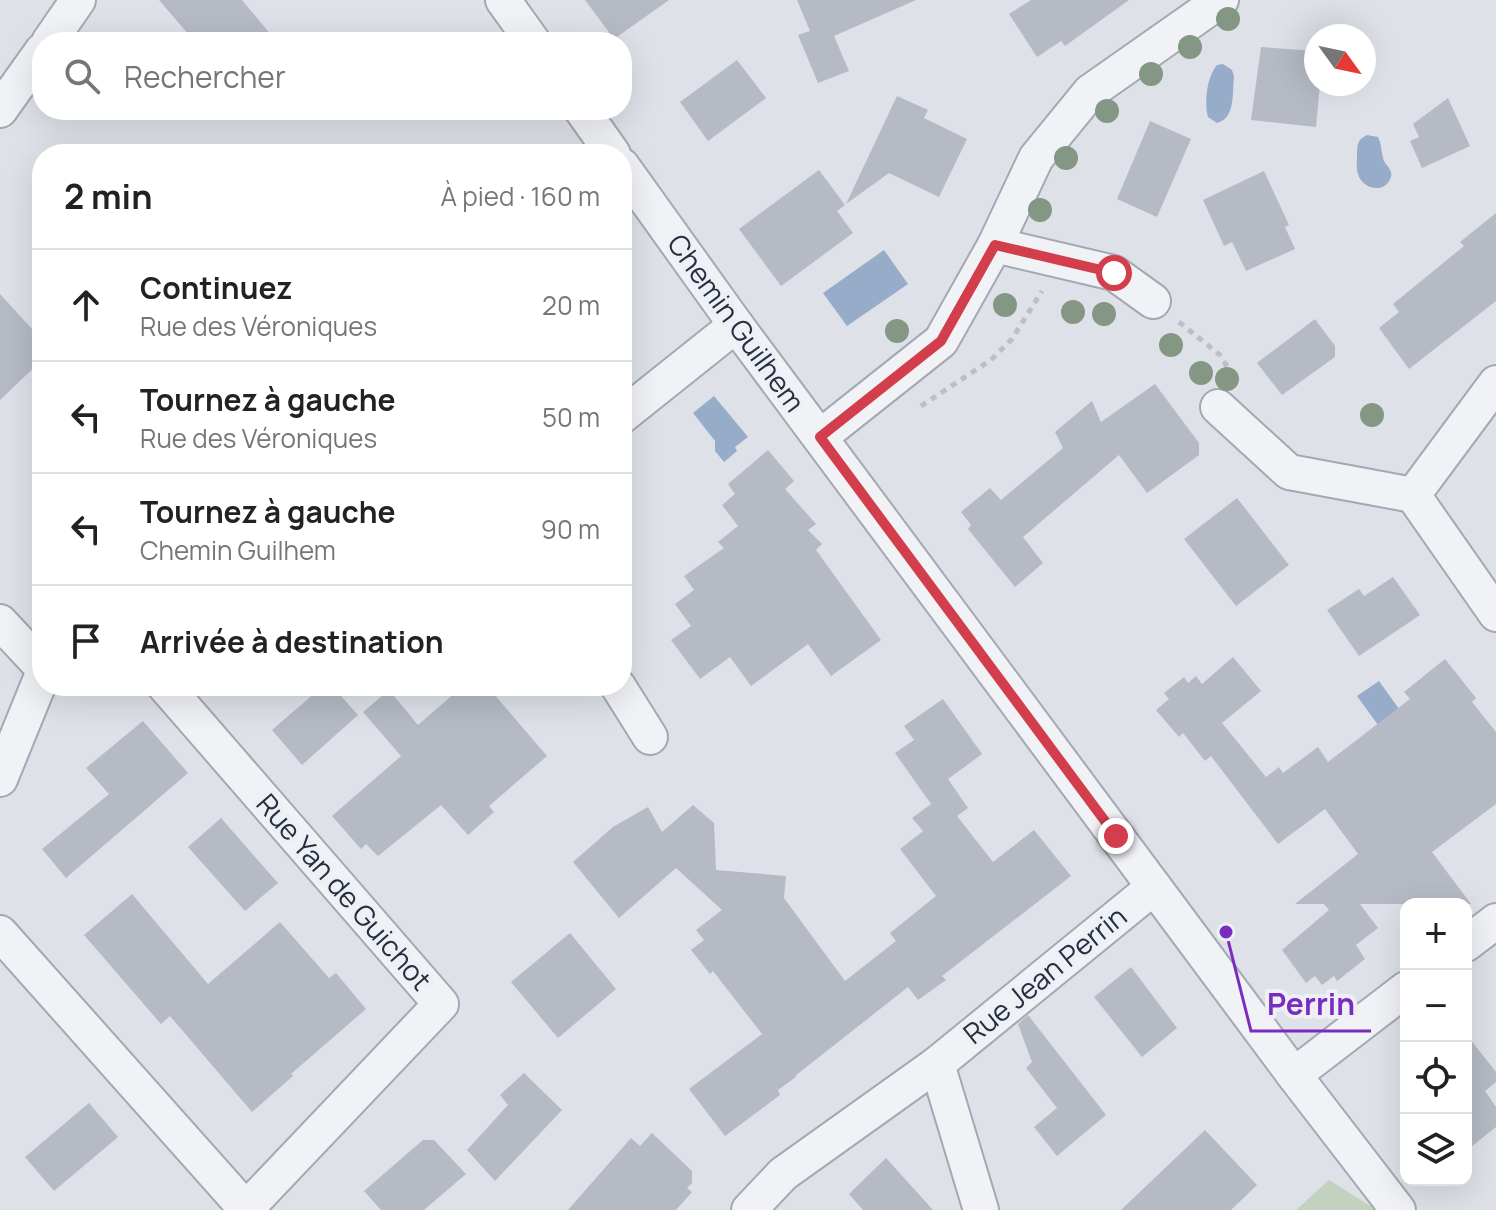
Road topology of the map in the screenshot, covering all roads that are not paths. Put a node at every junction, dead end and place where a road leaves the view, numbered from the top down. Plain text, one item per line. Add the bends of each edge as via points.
1 (78, 0) edge
2 (503, 0) edge
3 (1221, 0) edge
4 (56, 32) edge
5 (526, 32) edge
6 (32, 65) edge
7 (0, 110) edge
8 (589, 120) edge
9 (606, 144) edge
10 (632, 180) edge
11 (995, 245) junction
12 (1153, 301) road end
13 (736, 325) junction
14 (1496, 383) edge
15 (1218, 407) road end
16 (632, 408) edge
17 (820, 437) junction
18 (1413, 495) junction
19 (1496, 614) edge
20 (0, 622) edge
21 (32, 656) edge
22 (34, 696) edge
23 (174, 696) edge
24 (624, 696) edge
25 (650, 737) dead end
26 (0, 779) edge
27 (1154, 887) junction
28 (1496, 921) edge
29 (0, 933) edge
30 (1472, 939) edge
31 (1400, 994) edge
32 (937, 1064) junction
33 (1294, 1075) junction
34 (749, 1210) edge
35 (981, 1210) edge
36 (1398, 1210) edge

1 - 4 street
2 - 5 street
3 - 11 street via 1090,92 1036,158
6 - 7 street
8 - 9 street
10 - 13 street, Chemin Guilhem
11 - 12 street via 1114,273
11 - 17 street via 941,341
13 - 16 street
13 - 17 street, Chemin Guilhem
14 - 18 street
15 - 18 street via 1289,472
17 - 27 street, Chemin Guilhem
18 - 19 street
20 - 21 street
22 - 26 street
23 - 29 street, Rue Yan de Guichot via 441,1004 246,1209
24 - 25 street
27 - 32 street, Rue Jean Perrin
27 - 33 street, Chemin Guilhem
28 - 30 street
31 - 33 street
32 - 34 street, Rue Jean Perrin via 783,1174
32 - 35 street, Rue Jean Perrin
33 - 36 street, Chemin Guilhem

